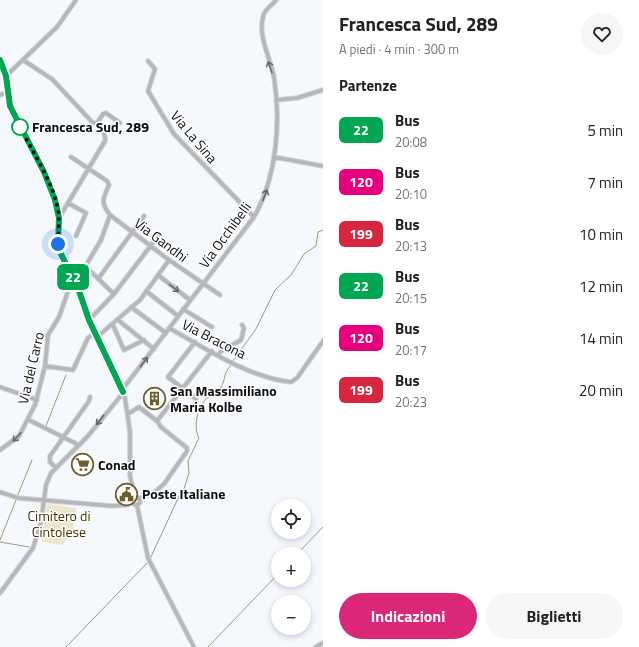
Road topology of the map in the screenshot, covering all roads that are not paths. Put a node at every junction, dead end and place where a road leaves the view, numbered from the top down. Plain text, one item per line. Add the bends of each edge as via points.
1 (76, 0) edge
2 (276, 0) edge
3 (0, 60) edge
4 (23, 60) junction
5 (148, 62) dead end
6 (6, 76) junction
7 (323, 90) edge
8 (7, 92) junction
9 (0, 95) edge
10 (276, 100) junction
11 (97, 122) junction
12 (120, 123) dead end
13 (71, 157) dead end
14 (274, 157) junction
15 (323, 166) edge
16 (88, 169) junction
17 (68, 203) junction
18 (110, 214) junction
19 (144, 216) dead end
20 (254, 216) junction
21 (59, 218) junction
22 (132, 232) junction
23 (76, 236) dead end
24 (158, 236) dead end
25 (151, 246) junction
26 (170, 260) junction
27 (86, 267) junction
28 (158, 275) junction
29 (73, 277) junction
30 (98, 278) junction
31 (76, 282) junction
32 (203, 285) junction
33 (146, 291) junction
34 (114, 294) junction
35 (220, 295) dead end
36 (190, 300) junction
37 (131, 307) junction
38 (183, 310) junction
39 (178, 316) junction
40 (89, 320) junction
41 (118, 320) junction
42 (113, 325) junction
43 (242, 325) dead end
44 (212, 327) dead end
45 (169, 328) junction
46 (95, 333) junction
47 (166, 333) junction
48 (97, 337) junction
49 (144, 340) junction
50 (323, 341) edge
51 (195, 342) junction
52 (154, 349) junction
53 (212, 351) junction
54 (217, 355) junction
55 (45, 366) junction
56 (0, 387) edge
57 (183, 388) junction
58 (122, 391) junction
59 (90, 397) dead end
60 (196, 399) dead end
61 (37, 400) junction
62 (128, 414) junction
63 (29, 420) junction
64 (157, 420) junction
65 (62, 437) junction
66 (77, 446) junction
67 (0, 450) edge
68 (55, 467) junction
69 (0, 492) edge
70 (135, 497) junction
71 (139, 499) junction
72 (44, 500) junction
73 (132, 502) junction
74 (137, 505) junction
75 (0, 593) edge
76 (323, 644) edge
77 (194, 647) edge
78 (316, 647) edge

1 - 4 street via 57,27
10 -> 2 street, Via Occhibelli via 274,76 266,53 262,27 265,11
3 - 6 street
4 - 6 street
4 - 11 street via 52,79 77,108 94,123
5 - 20 street, Via La Sina via 155,69 148,91 167,124 192,155
6 - 8 street
7 - 10 street via 297,98
8 - 9 street
8 - 21 street via 12,114 45,175
10 - 14 street, Via Occhibelli
11 - 12 street via 106,113
11 - 16 street via 101,125 106,139
13 - 16 street
14 - 15 street
20 -> 14 street, Via Occhibelli via 270,183
16 - 17 street
16 - 18 street via 109,185 103,206
17 - 21 street
17 - 23 street via 86,213
18 - 22 street, Via Gandhi
18 - 27 street via 101,240
19 - 22 street
20 - 32 street, Via Occhibelli
21 - 29 street via 58,244
22 - 25 street, Via Gandhi
22 - 30 street
24 - 25 street
25 - 26 street, Via Gandhi
25 - 34 street
26 - 28 street
26 - 32 street, Via Gandhi
27 - 30 street
27 - 31 street
28 - 33 street
28 -> 36 street
29 - 31 street
29 - 55 street, Via del Carro via 59,317 48,335
30 - 34 street
31 - 40 street
32 - 35 street, Via Gandhi
32 - 36 street, Via Occhibelli
33 - 37 street
33 - 39 street
34 - 40 street
36 - 38 street, Via Occhibelli
37 - 41 street
37 - 47 street
38 - 39 street, Via Occhibelli
38 - 44 street
39 - 45 street, Via Occhibelli
40 - 46 street
41 - 42 street
41 - 49 street
42 - 48 street
42 - 49 street via 124,350
43 - 54 street via 242,340
45 - 47 street, Via Occhibelli
45 - 51 street, Via Bracona
46 - 48 street
46 - 55 street via 88,338 73,370
47 - 52 street, Via Occhibelli
48 - 58 street
49 - 52 street
50 - 54 street, Via Bracona via 297,378 291,382 278,380 234,364
51 - 53 street, Via Bracona
51 - 57 street via 168,377
58 -> 52 street, Via Occhibelli
53 - 54 street, Via Bracona
53 - 57 street
55 - 61 street, Via del Carro
56 - 61 street
57 - 60 street
57 - 64 street
58 - 62 street
58 -> 66 street, Via Occhibelli via 88,436
59 - 65 street
61 - 63 street, Via del Carro
62 - 64 street via 139,407
62 - 70 street via 130,476
63 - 65 street
63 -> 67 street, Via del Carro via 19,436
64 - 71 street via 161,427 187,448 187,451 164,484
65 - 66 street
65 - 68 street via 50,456 50,462
66 - 68 street, Via Occhibelli
68 - 72 street via 48,479
69 - 72 street via 16,497
70 - 71 street
70 - 73 street
71 - 74 street
72 - 73 street via 116,506
72 - 75 street via 41,522 31,552
73 - 74 street
74 - 77 street via 150,563
76 - 78 street

